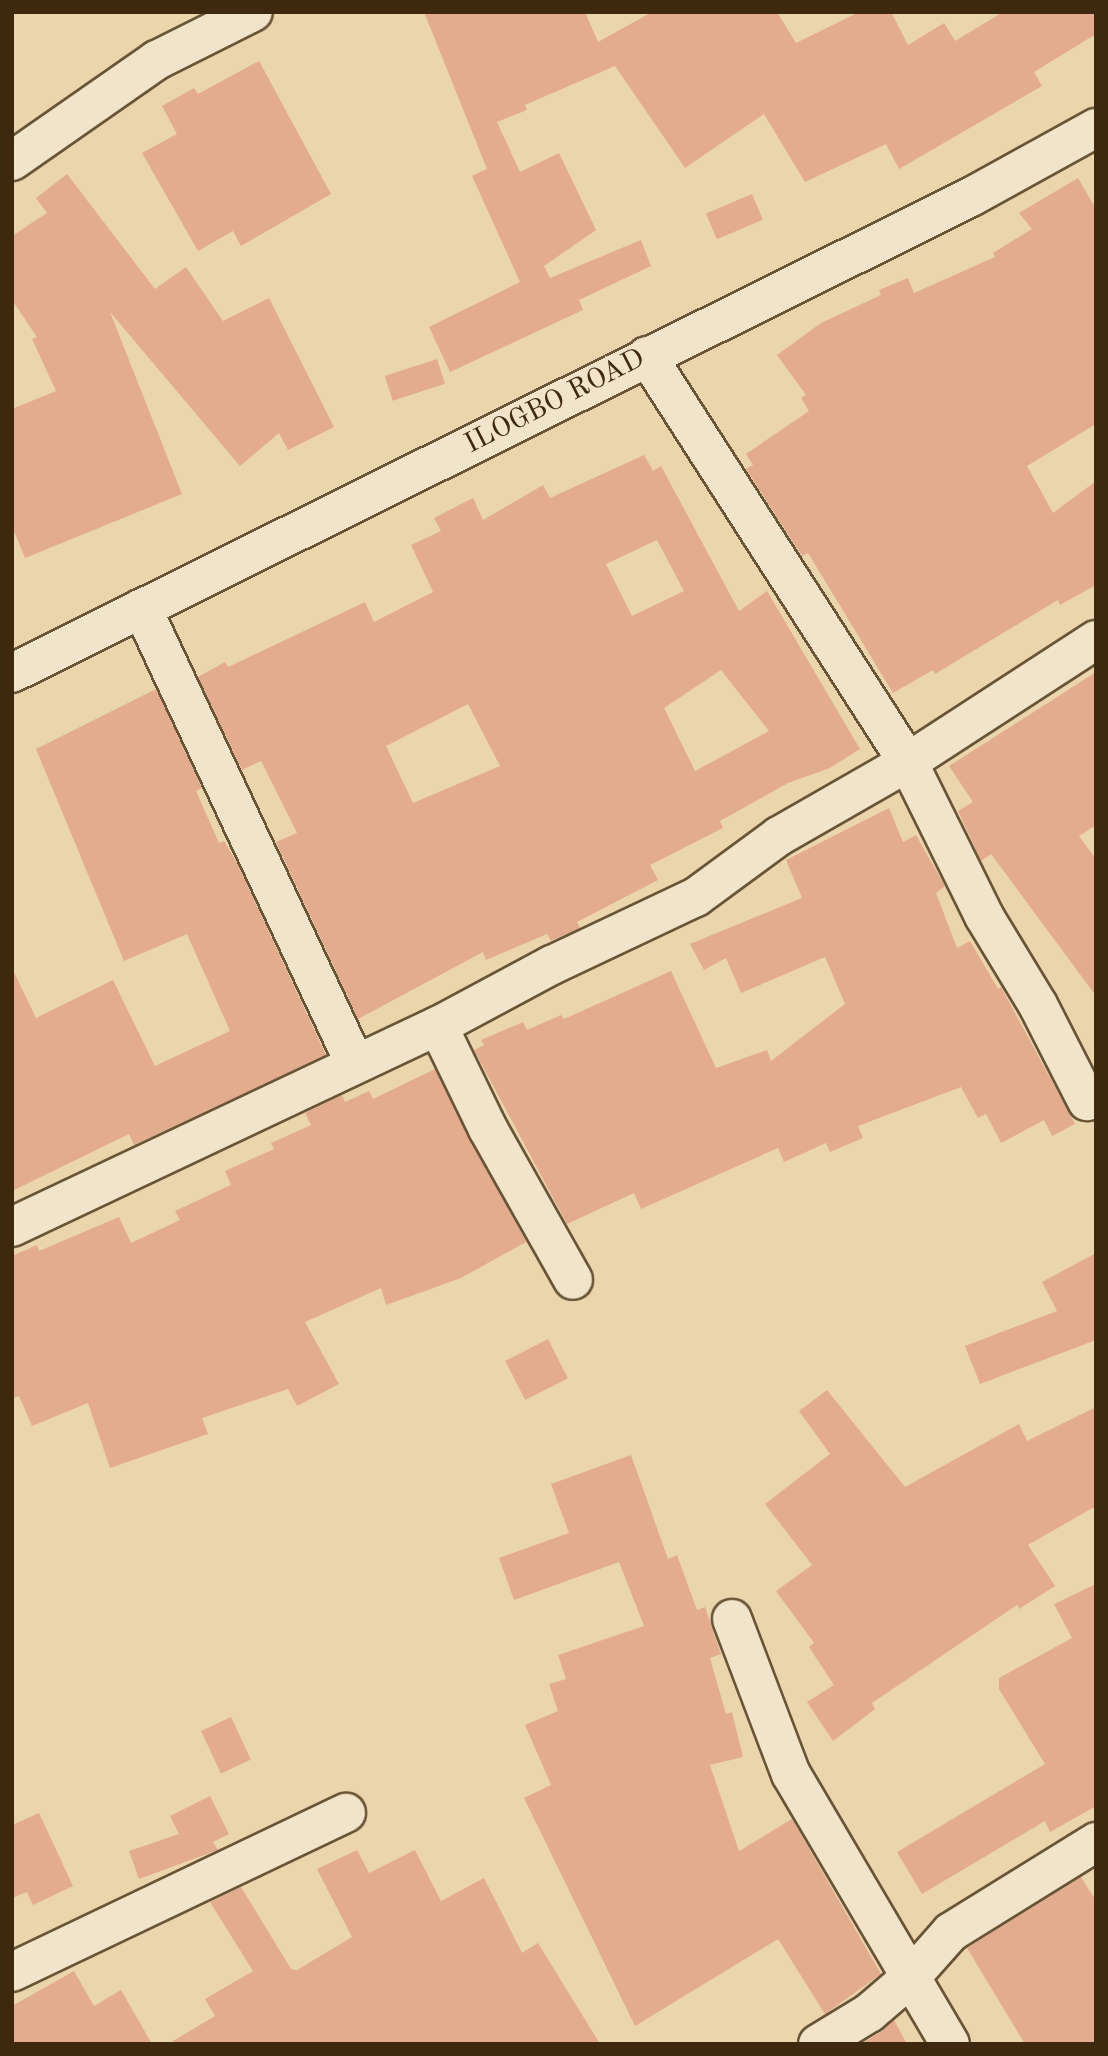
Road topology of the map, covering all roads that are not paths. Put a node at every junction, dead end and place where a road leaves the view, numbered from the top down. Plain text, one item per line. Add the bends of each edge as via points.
1 (253, 12) edge
2 (1096, 128) edge
3 (12, 162) edge
4 (647, 356) junction
5 (142, 608) junction
6 (1096, 640) edge
7 (12, 673) edge
8 (908, 762) junction
9 (438, 1026) junction
10 (355, 1065) junction
11 (1087, 1101) dead end
12 (12, 1227) edge
13 (573, 1280) dead end
14 (733, 1619) dead end
15 (346, 1813) dead end
16 (1096, 1842) edge
17 (12, 1972) edge
18 (911, 1976) junction
19 (818, 2044) edge
20 (950, 2044) edge

1 - 3 street via 157,60
2 - 4 street, ILOGBO ROAD via 971,197
4 - 5 street, ILOGBO ROAD
4 - 8 street
5 - 7 street, ILOGBO ROAD
5 - 10 street
6 - 8 street
8 - 9 street via 779,836 696,897 552,965
8 - 11 street via 984,916 1038,1005
9 - 10 street
9 - 13 street via 488,1129
10 - 12 street
14 - 18 street via 791,1774 874,1922
15 - 17 street
16 - 18 street via 951,1932
18 - 19 street via 869,2013
18 - 20 street

